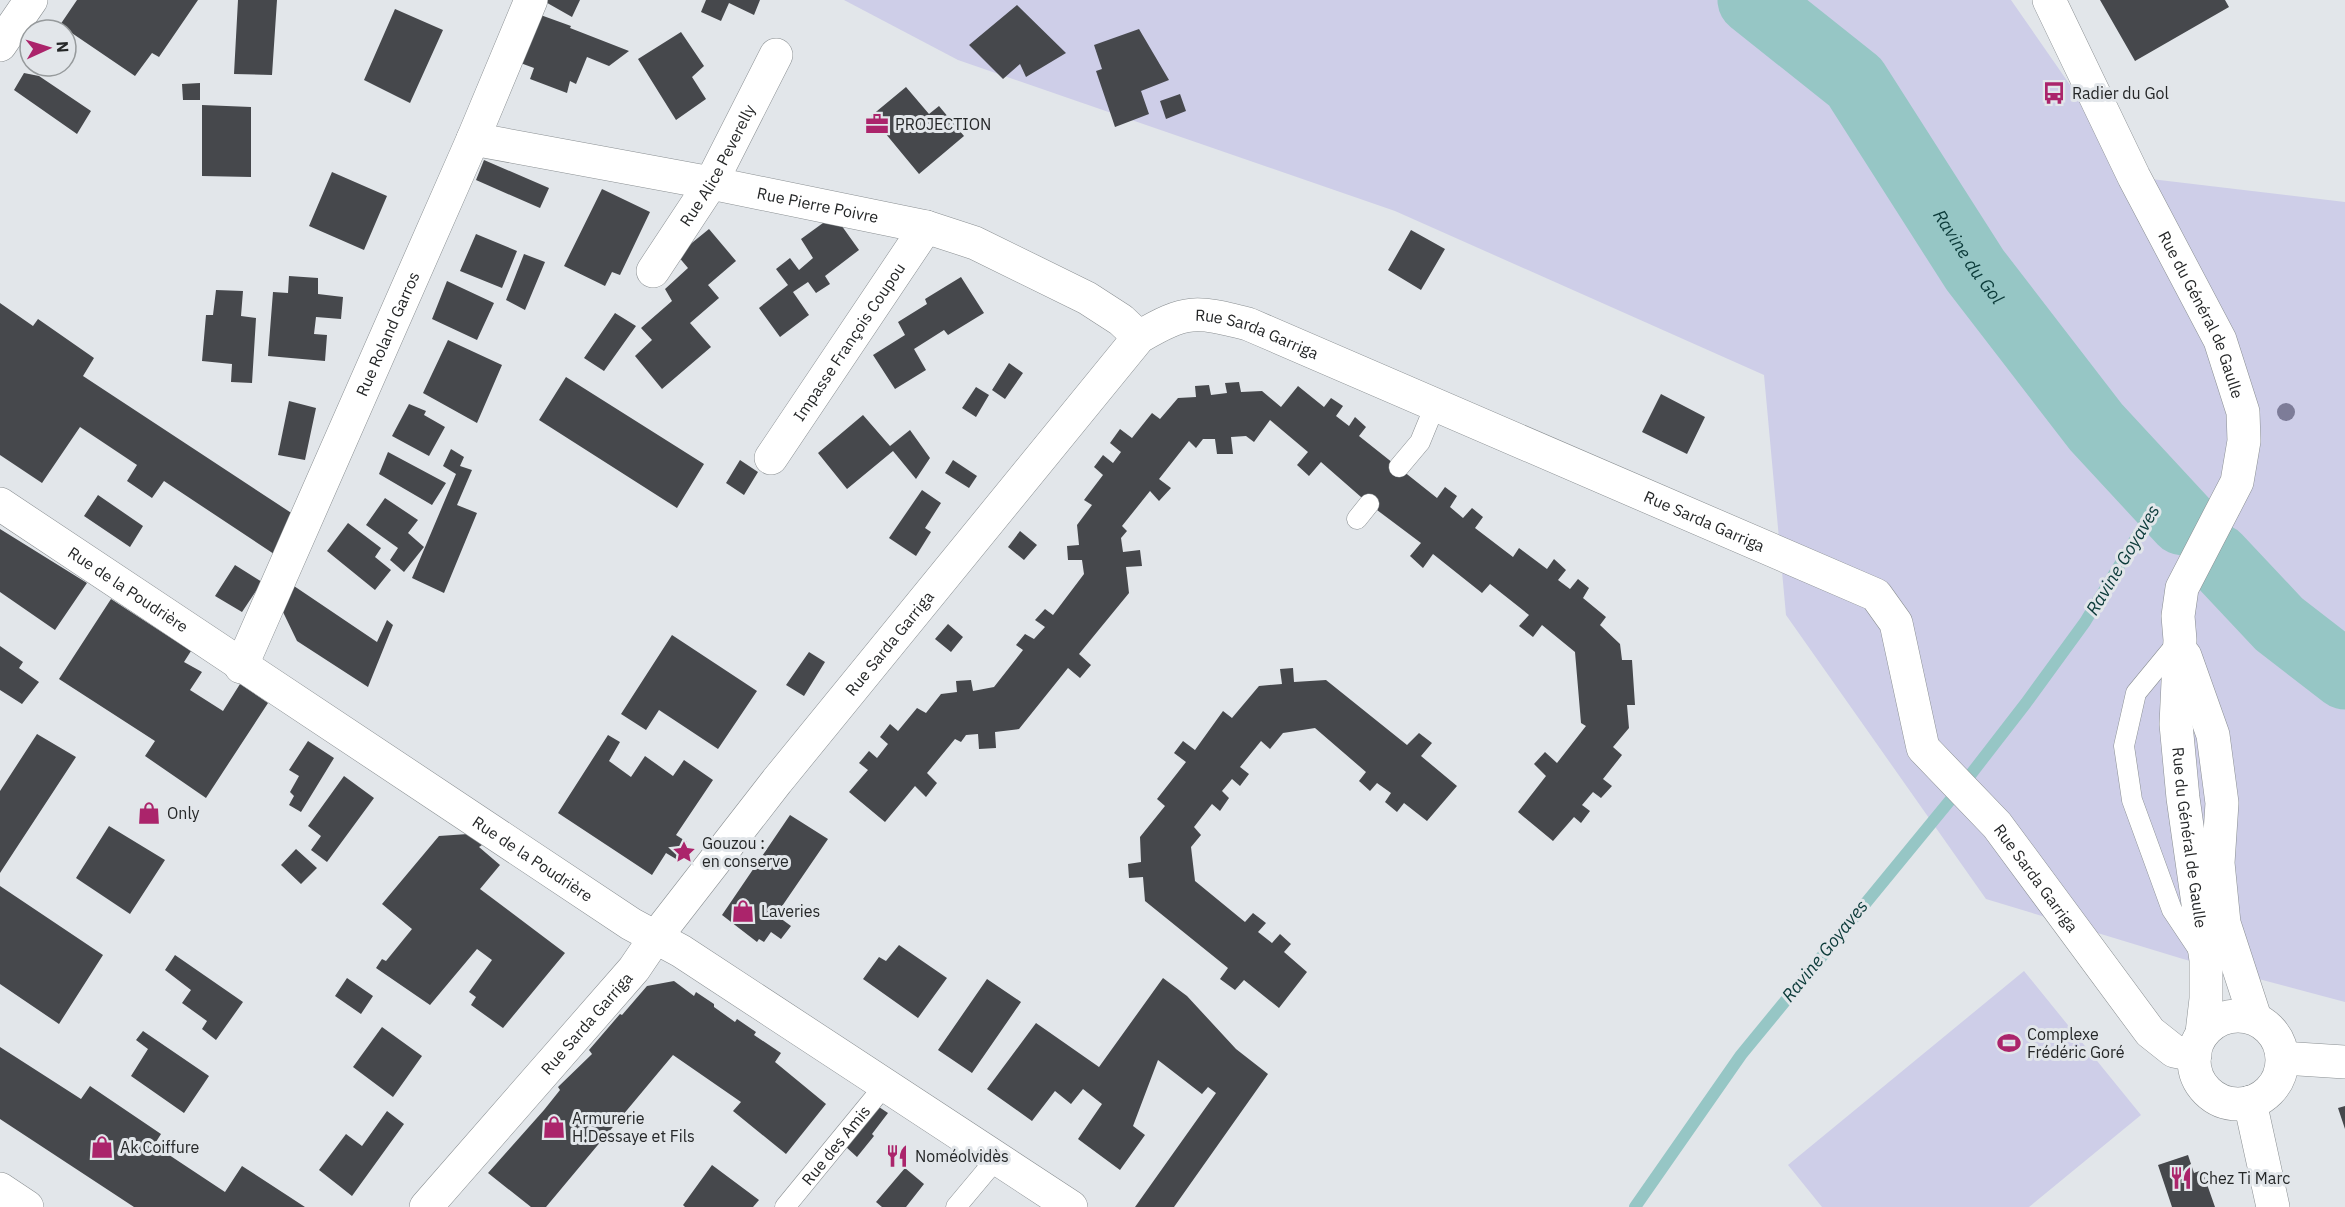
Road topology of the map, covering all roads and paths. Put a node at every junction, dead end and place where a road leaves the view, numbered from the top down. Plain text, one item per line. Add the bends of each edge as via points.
1 (31, 0) edge
2 (531, 0) edge
3 (2049, 0) edge
4 (0, 45) edge
5 (776, 55) dead end
6 (473, 138) junction
7 (711, 183) junction
8 (926, 227) junction
9 (653, 270) dead end
10 (1139, 337) junction
11 (1436, 404) junction
12 (771, 458) dead end
13 (1399, 467) dead end
14 (0, 504) edge
15 (2180, 640) junction
16 (241, 666) junction
17 (655, 938) junction
18 (2206, 960) junction
19 (2255, 1018) junction
20 (2199, 1044) junction
21 (2283, 1058) junction
22 (2345, 1062) edge
23 (885, 1085) junction
24 (2250, 1102) junction
25 (997, 1158) junction
26 (0, 1189) edge
27 (27, 1207) edge
28 (426, 1207) edge
29 (786, 1207) edge
30 (956, 1207) edge
31 (1071, 1207) edge
32 (2273, 1207) edge

1 - 4 street
2 - 6 street, Rue Roland Garros
3 - 15 street, Rue du Général de Gaulle via 2134,177 2220,340 2243,412 2244,441 2236,482 2182,588
5 - 7 street, Rue Alice Peverelly
6 - 7 street, Rue Pierre Poivre
6 - 16 street, Rue Roland Garros
7 - 8 street, Rue Pierre Poivre
7 - 9 street, Rue Alice Peverelly
8 - 10 street, Rue Pierre Poivre via 975,243 1087,298
8 - 12 street, Impasse François Coupou
10 - 11 street, Rue Sarda Garriga via 1176,317 1203,313 1248,324
10 - 17 street, Rue Sarda Garriga via 777,781
11 - 13 lane via 1420,442
11 - 20 street, Rue Sarda Garriga via 1876,595 1896,623 1923,748 1997,825 2151,1032 2174,1051
14 - 16 street, Rue de la Poudrière
15 - 18 street, Rue du Général de Gaulle via 2176,724
15 - 18 lane via 2136,693 2124,746 2132,800 2172,910
15 - 19 street, Rue du Général de Gaulle via 2213,735 2222,803 2218,863 2224,923
16 - 17 street, Rue de la Poudrière
17 - 23 street, Rue de la Poudrière via 681,951
17 - 28 street, Rue Sarda Garriga via 634,969
18 - 20 street, Rue du Général de Gaulle via 2206,999
19 - 20 street via 2226,1016 2212,1023
19 - 21 street via 2277,1038
20 - 24 street via 2196,1075 2204,1088 2229,1103
21 - 22 street
21 - 24 street via 2278,1081
23 - 25 street, Rue de la Poudrière
23 - 29 lane, Rue des Amis
24 - 32 street
25 - 30 lane
25 - 31 street, Rue de la Poudrière
26 - 27 street

